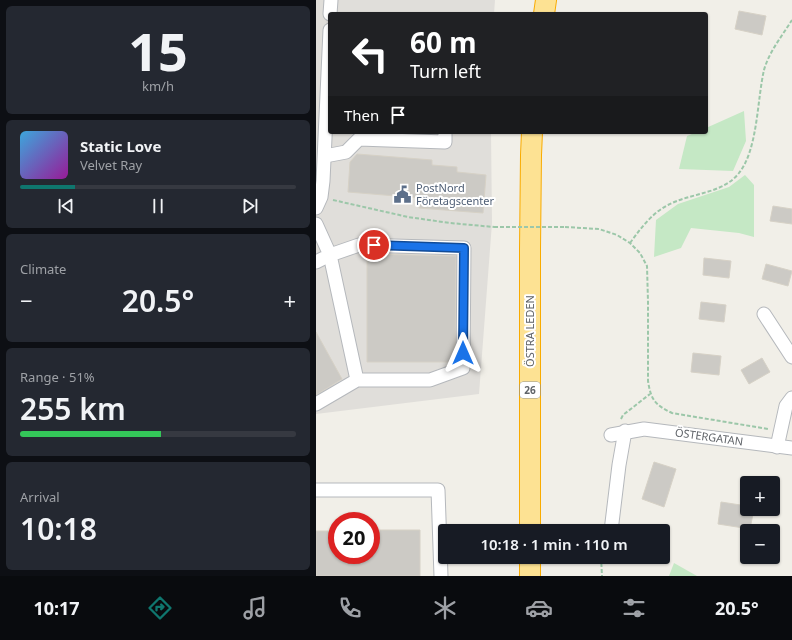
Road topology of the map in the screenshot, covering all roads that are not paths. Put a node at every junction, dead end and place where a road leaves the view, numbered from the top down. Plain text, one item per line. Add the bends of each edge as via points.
1 (331, 0) edge
2 (546, 0) edge
3 (330, 12) edge
4 (544, 12) edge
5 (328, 78) edge
6 (322, 93) edge
7 (445, 134) edge
8 (532, 134) edge
9 (325, 156) junction
10 (318, 202) edge
11 (316, 224) edge
12 (330, 255) junction
13 (316, 262) edge
14 (764, 314) dead end
15 (792, 357) edge
16 (357, 380) junction
17 (792, 398) edge
18 (316, 404) edge
19 (626, 431) junction
20 (611, 435) dead end
21 (777, 447) junction
22 (792, 448) edge
23 (316, 490) edge
24 (530, 524) edge
25 (612, 524) edge
26 (530, 564) edge
27 (441, 576) edge
28 (530, 576) edge

1 - 3 street
2 - 4 highway
5 - 6 street
6 - 9 street
7 - 9 street via 445,142 359,139 346,152
8 - 24 highway, ÖSTRA LEDEN / 26
9 - 10 street
11 - 12 street
12 - 13 street
12 - 16 street
12 - 16 street via 359,245 464,248 463,368 430,380
14 - 15 street
16 - 18 street
17 - 21 street via 786,406
19 - 20 street, ÖSTERGATAN
19 - 21 street, ÖSTERGATAN via 644,429
19 - 25 street
21 - 22 street, ÖSTERGATAN
23 - 27 street via 438,490
26 - 28 highway

